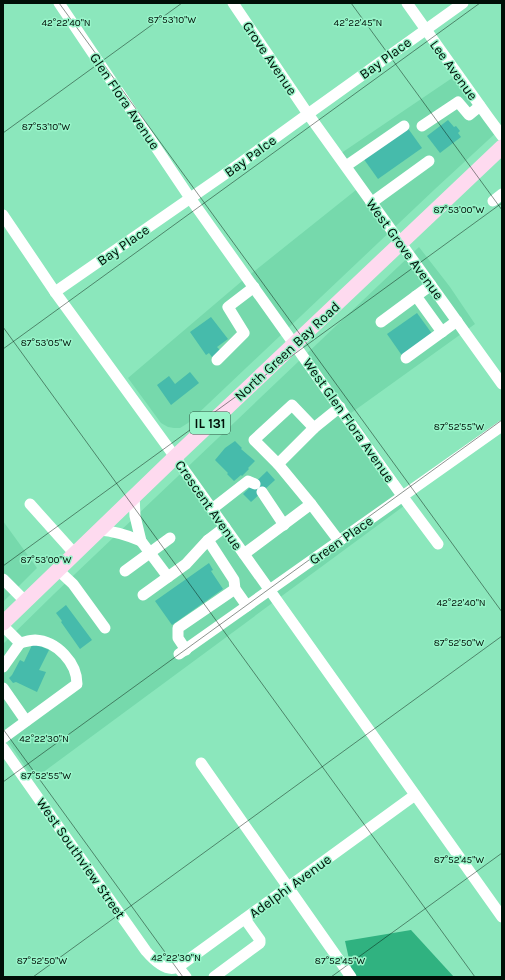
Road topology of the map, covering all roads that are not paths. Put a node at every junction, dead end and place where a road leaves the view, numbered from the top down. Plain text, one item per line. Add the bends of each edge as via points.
1 (59, 3) edge
2 (233, 3) edge
3 (407, 3) edge
4 (463, 3) edge
5 (425, 30) junction
6 (480, 106) junction
7 (308, 114) junction
8 (404, 126) dead end
9 (422, 126) dead end
10 (502, 136) edge
11 (502, 147) edge
12 (429, 161) dead end
13 (346, 166) junction
14 (190, 198) junction
15 (371, 202) junction
16 (3, 215) edge
17 (400, 243) junction
18 (431, 285) junction
19 (254, 287) junction
20 (55, 292) junction
21 (416, 296) junction
22 (457, 321) junction
23 (381, 322) dead end
24 (442, 332) junction
25 (294, 344) junction
26 (406, 358) dead end
27 (217, 360) dead end
28 (502, 384) edge
29 (340, 407) junction
30 (502, 426) edge
31 (314, 428) junction
32 (175, 457) junction
33 (278, 464) junction
34 (134, 495) junction
35 (403, 497) junction
36 (30, 504) dead end
37 (312, 504) junction
38 (212, 509) junction
39 (284, 524) junction
40 (225, 527) junction
41 (99, 530) junction
42 (170, 538) dead end
43 (208, 540) junction
44 (141, 541) junction
45 (339, 542) junction
46 (438, 544) dead end
47 (74, 553) junction
48 (150, 553) junction
49 (244, 554) junction
50 (58, 570) junction
51 (125, 571) dead end
52 (168, 577) junction
53 (3, 579) edge
54 (235, 589) junction
55 (270, 590) junction
56 (142, 595) dead end
57 (25, 601) junction
58 (247, 606) junction
59 (3, 623) edge
60 (3, 626) edge
61 (105, 628) dead end
62 (20, 643) junction
63 (3, 666) edge
64 (3, 688) edge
65 (26, 721) junction
66 (3, 738) edge
67 (3, 748) edge
68 (201, 763) dead end
69 (415, 795) junction
70 (288, 888) junction
71 (502, 917) edge
72 (245, 919) junction
73 (178, 967) junction
74 (186, 977) edge
75 (214, 977) edge
76 (351, 977) edge

1 - 14 street, Glen Flora Avenue
2 - 7 street, Grove Avenue
3 - 5 street, Lee Avenue
4 - 5 street, Bay Place
5 - 6 street, Lee Avenue
5 - 7 street, Bay Place
6 - 9 street via 469,115 458,102
6 - 10 street, Lee Avenue
7 - 13 street, West Grove Avenue
7 - 14 street, Bay Palce
8 - 13 street
11 - 17 main road, North Green Bay Road / IL 131
12 - 15 street
13 - 15 street, West Grove Avenue
14 - 19 street, West Glen Flora Avenue
14 - 20 street, Bay Place
15 - 17 street, West Grove Avenue
16 - 20 street, Crescent Avenue
17 - 18 street, West Grove Avenue
17 - 25 main road, North Green Bay Road / IL 131
18 - 21 street
18 - 22 street, West Grove Avenue
19 - 25 street, West Glen Flora Avenue
19 - 27 street via 228,307 244,333
20 - 32 street, Crescent Avenue
21 - 23 street
21 - 24 street
22 - 24 street
22 - 28 street, West Grove Avenue
24 - 26 street
25 - 29 street, West Glen Flora Avenue
25 - 32 main road, North Green Bay Road / IL 131
29 - 31 street
29 - 35 street, West Glen Flora Avenue
30 - 35 street, Green Place
31 - 33 street
31 - 33 street via 292,405 254,440
32 - 34 main road, North Green Bay Road / IL 131
32 - 38 street, Crescent Avenue
33 - 37 street
34 - 41 main road, North Green Bay Road / IL 131
34 - 44 street via 135,516
35 - 45 street, Green Place
35 - 46 street, West Glen Flora Avenue
36 - 47 street
37 - 39 street
37 - 45 street
38 - 39 street via 248,481 258,488
38 - 40 street, Crescent Avenue
39 - 49 street
40 - 43 street
40 - 49 street, Crescent Avenue
41 - 44 street via 110,530
41 - 47 main road, North Green Bay Road / IL 131
42 - 48 street
43 - 52 street via 186,564
43 - 54 street via 234,580
44 - 48 street
45 - 55 street, Green Place
47 - 50 main road, North Green Bay Road / IL 131
48 - 51 street
48 - 52 street
49 - 55 street, Crescent Avenue
50 - 57 main road, North Green Bay Road / IL 131
50 - 61 street via 73,584
52 - 56 street
53 - 57 street
54 - 58 street
54 - 58 street, Green Place via 178,628 178,638 183,652
55 - 58 street, Green Place
55 - 69 street, Crescent Avenue
57 - 59 main road, North Green Bay Road / IL 131
60 - 62 street
62 - 63 street
62 - 65 street via 36,640 49,643 67,657 77,676 77,684
64 - 65 street
65 - 66 street
67 - 73 street, West Southview Street via 146,951 162,966 174,969
68 - 70 street
69 - 70 street, Adelphi Avenue
69 - 71 street, Crescent Avenue
70 - 72 street, Adelphi Avenue
70 - 76 street
72 - 73 street, Adelphi Avenue
72 - 75 street via 260,943
73 - 74 street

